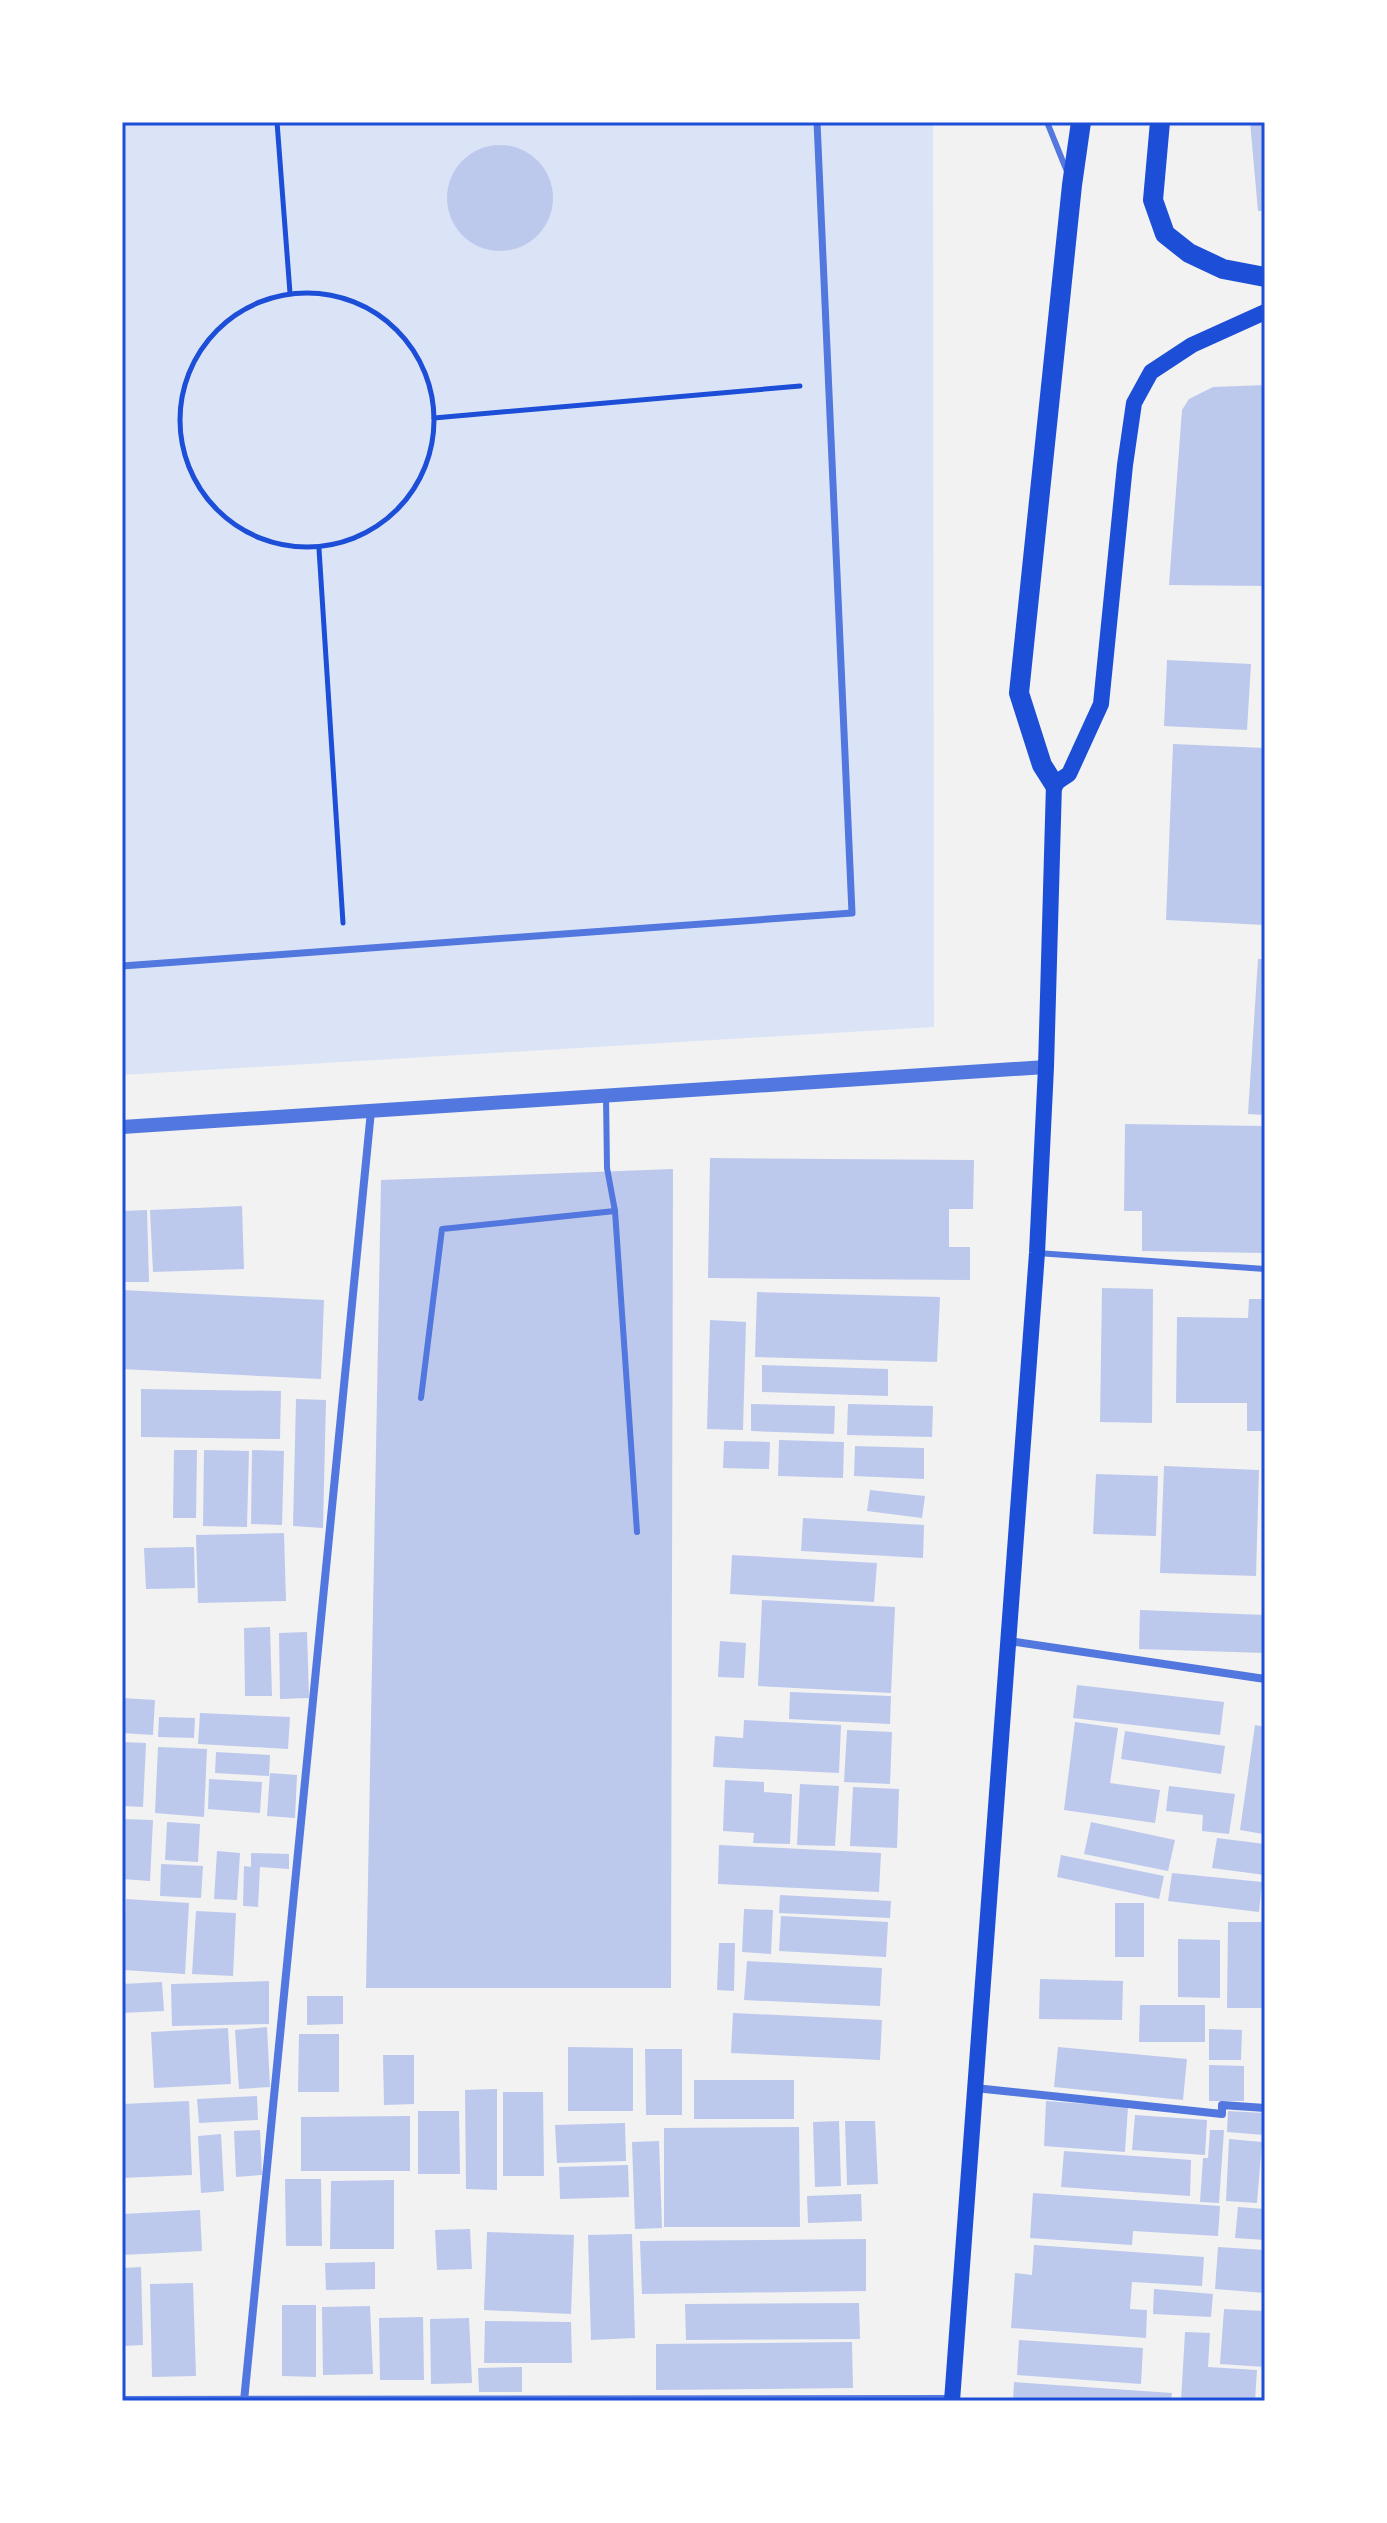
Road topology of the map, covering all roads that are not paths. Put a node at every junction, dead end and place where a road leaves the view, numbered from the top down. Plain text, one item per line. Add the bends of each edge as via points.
1 (817, 122) edge
2 (1047, 122) edge
3 (1081, 122) edge
4 (1160, 122) edge
5 (1072, 185) junction
6 (1265, 277) edge
7 (1265, 312) edge
8 (1054, 784) junction
9 (122, 966) edge
10 (1046, 1067) junction
11 (606, 1096) junction
12 (371, 1111) junction
13 (122, 1127) edge
14 (615, 1211) junction
15 (1037, 1253) junction
16 (1265, 1269) edge
17 (421, 1398) dead end
18 (637, 1532) dead end
19 (1006, 1641) junction
20 (1265, 1679) edge
21 (974, 2088) junction
22 (1265, 2108) edge
23 (122, 2400) edge
24 (244, 2400) edge
25 (952, 2400) edge

1 - 9 street via 852,913
2 - 5 lane
3 - 5 main road
4 - 6 main road via 1153,200 1165,234 1223,269
5 - 8 main road via 1019,693 1042,765
7 - 8 main road via 1192,345 1151,372 1134,403 1101,704 1069,774
8 - 10 main road
10 - 11 street
10 - 15 main road
11 - 12 street
11 - 14 lane via 607,1168
12 - 13 street
12 - 24 street
14 - 17 lane via 442,1229
14 - 18 lane
15 - 16 lane
15 - 19 main road
19 - 20 street
19 - 21 main road
21 - 22 street via 1222,2114 1222,2105
21 - 25 main road
23 - 24 street
24 - 25 street

